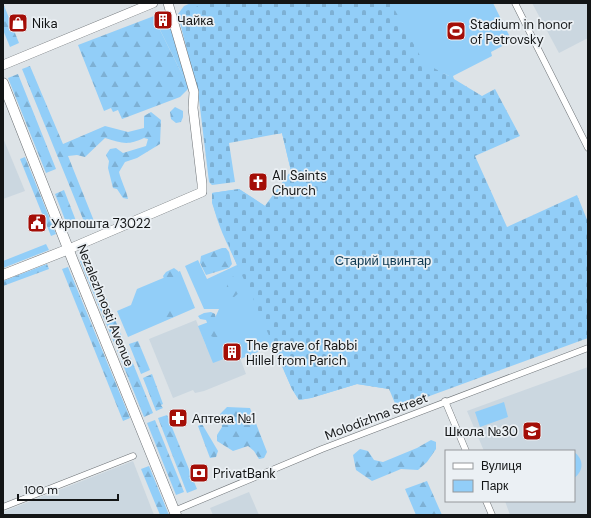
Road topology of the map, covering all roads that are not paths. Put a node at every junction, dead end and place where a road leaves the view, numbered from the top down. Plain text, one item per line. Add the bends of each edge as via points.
1 (153, 3) edge
2 (168, 3) edge
3 (515, 3) edge
4 (3, 65) edge
5 (3, 83) edge
6 (588, 148) edge
7 (68, 249) junction
8 (3, 275) edge
9 (588, 348) edge
10 (446, 401) junction
11 (466, 450) edge
12 (133, 456) dead end
13 (486, 502) edge
14 (3, 507) edge
15 (175, 513) edge
16 (492, 515) edge

1 - 4 street
2 - 7 street via 194,92 193,108 202,192
3 - 6 street
5 - 7 main road, Nezalezhnosti Avenue
7 - 8 main road
7 - 15 main road, Nezalezhnosti Avenue
9 - 10 street, Molodizhna Street
10 - 11 street
10 - 15 street, Molodizhna Street via 322,449
12 - 14 street
13 - 16 street

